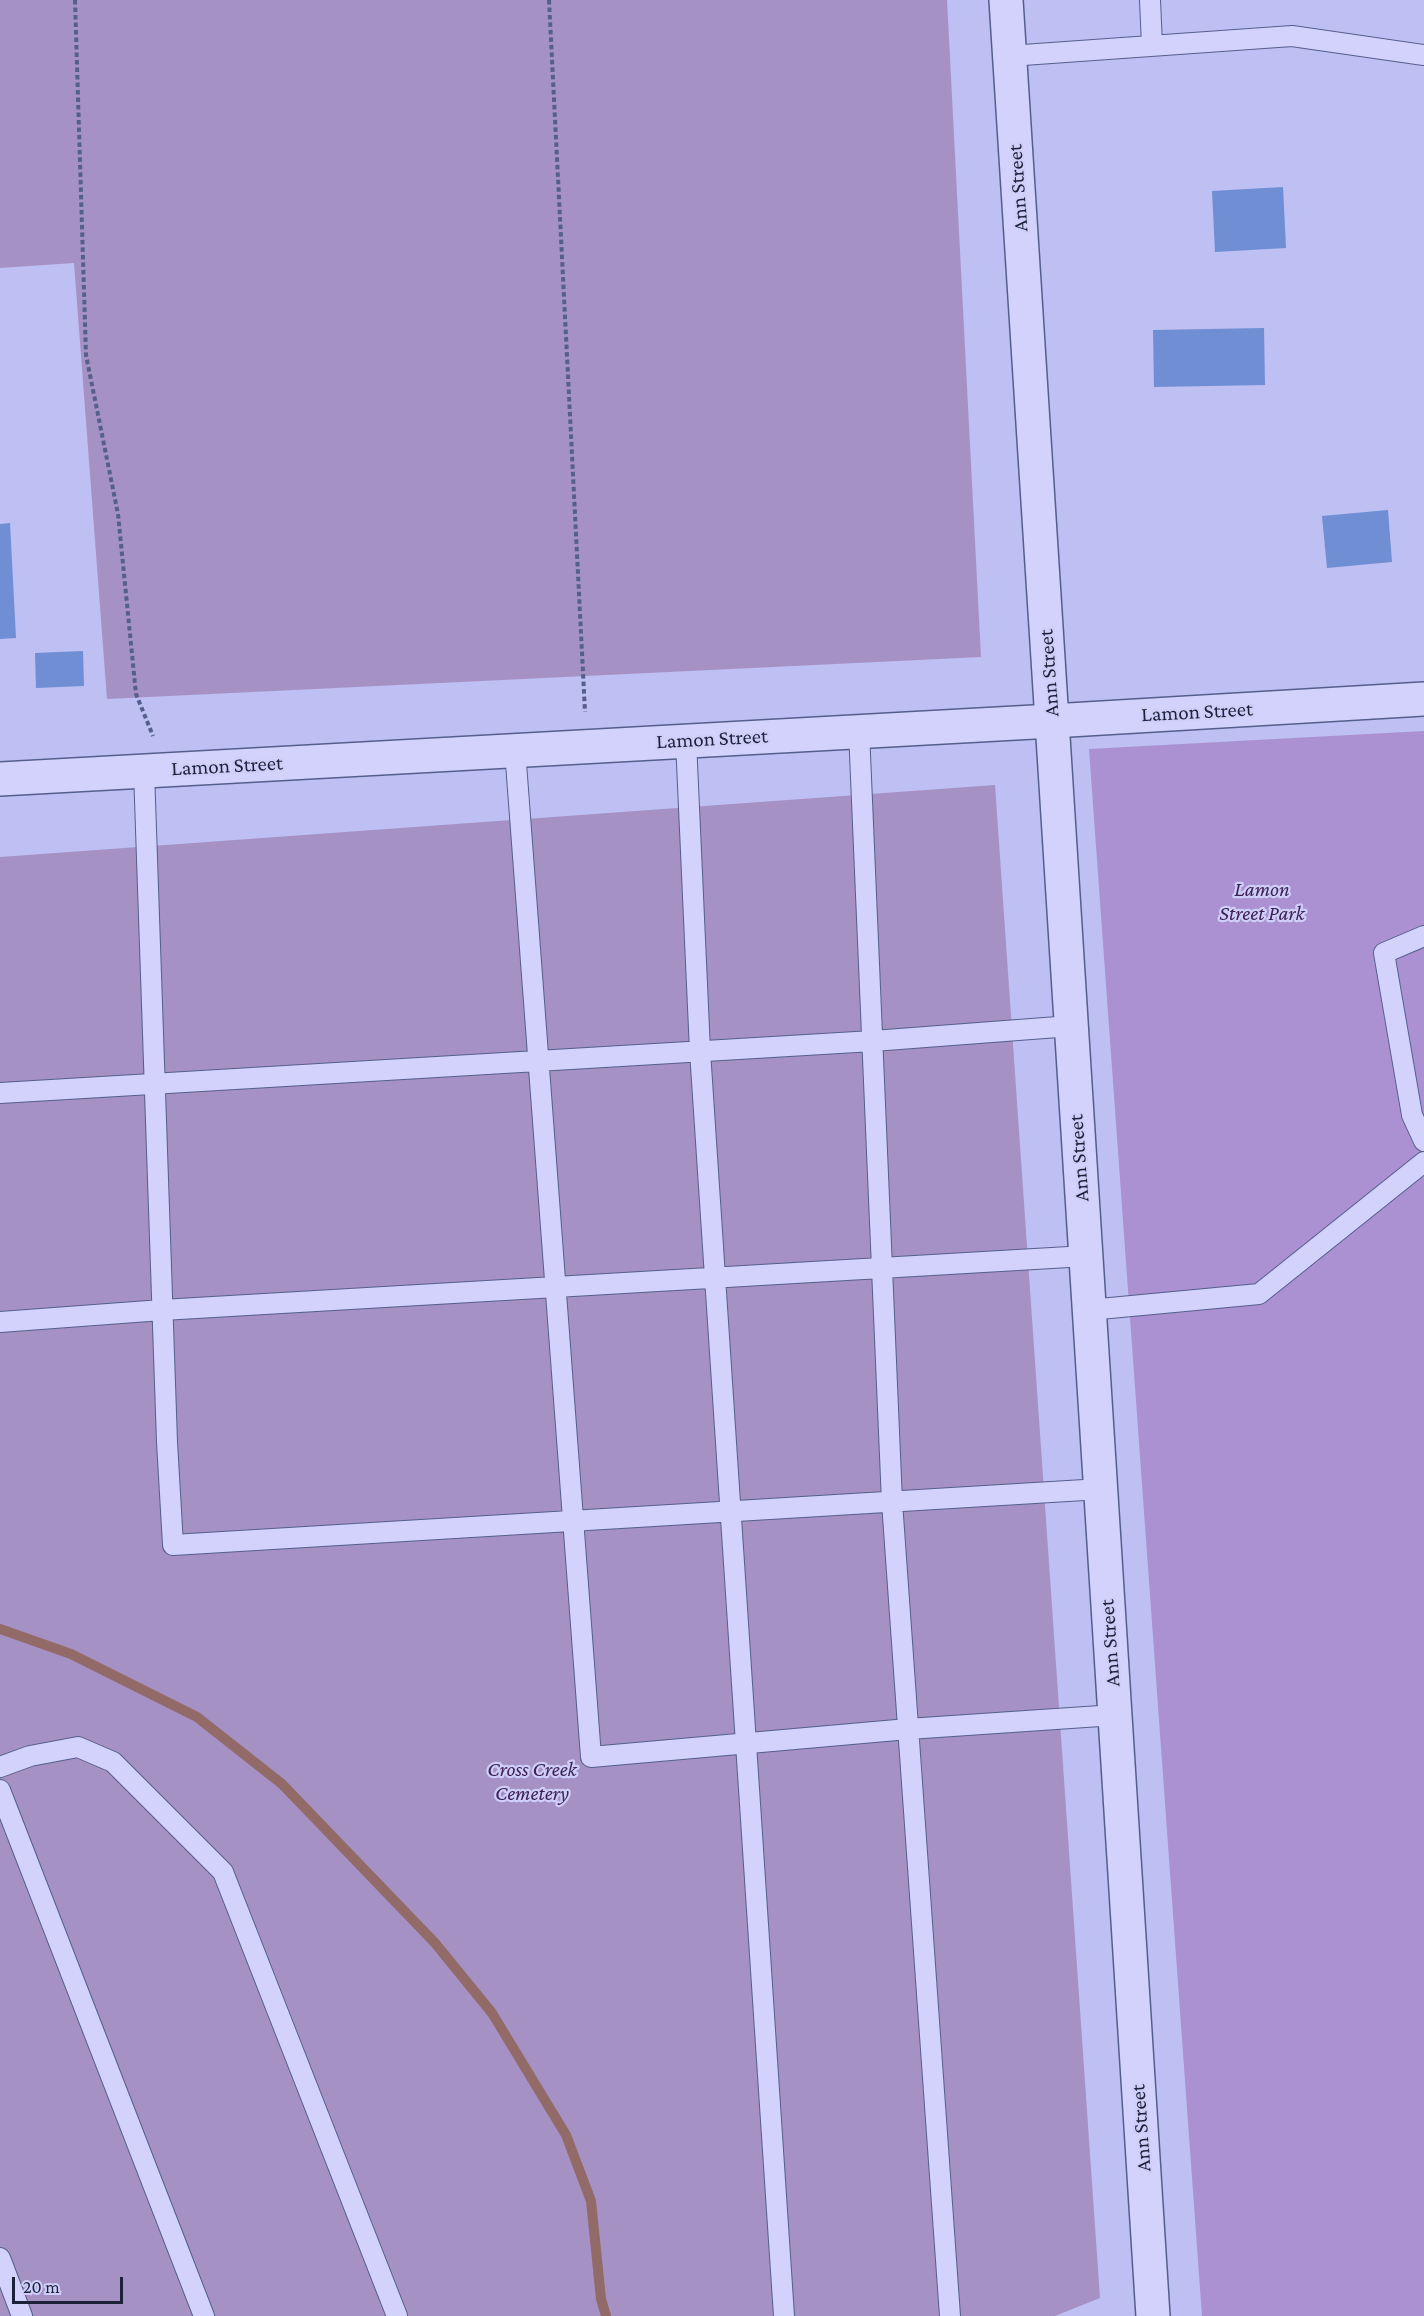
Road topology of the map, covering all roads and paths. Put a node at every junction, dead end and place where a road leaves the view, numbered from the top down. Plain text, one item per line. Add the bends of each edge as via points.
1 (75, 0) edge
2 (549, 0) edge
3 (1006, 0) edge
4 (1150, 0) edge
5 (1152, 45) junction
6 (1424, 55) edge
7 (1009, 56) junction
8 (1424, 699) edge
9 (1052, 721) junction
10 (859, 731) junction
11 (687, 741) junction
12 (586, 747) junction
13 (515, 750) junction
14 (155, 770) junction
15 (0, 779) edge
16 (1424, 936) edge
17 (1071, 1026) junction
18 (873, 1041) junction
19 (700, 1051) junction
20 (538, 1061) junction
21 (155, 1084) junction
22 (0, 1092) edge
23 (1424, 1141) edge
24 (1424, 1162) edge
25 (1086, 1256) junction
26 (883, 1269) junction
27 (717, 1278) junction
28 (556, 1287) junction
29 (162, 1310) junction
30 (1089, 1310) junction
31 (0, 1322) edge
32 (1101, 1489) junction
33 (892, 1502) junction
34 (731, 1512) junction
35 (573, 1522) junction
36 (1115, 1715) junction
37 (908, 1729) junction
38 (747, 1743) junction
39 (0, 1767) edge
40 (0, 1790) edge
41 (0, 2258) edge
42 (22, 2316) edge
43 (204, 2316) edge
44 (397, 2316) edge
45 (784, 2316) edge
46 (950, 2316) edge
47 (1153, 2316) edge

1 - 14 path via 86,356 118,514 136,694
2 - 12 path
3 - 7 street, Ann Street
4 - 5 lane
5 - 6 lane via 1292,36
5 - 7 lane
7 - 9 street, Ann Street
8 - 9 street, Lamon Street
9 - 10 street, Lamon Street
9 - 17 street, Ann Street
10 - 11 street, Lamon Street
10 - 18 lane
11 - 12 street, Lamon Street
11 - 19 lane
12 - 13 street, Lamon Street
13 - 14 street, Lamon Street
13 - 20 lane
14 - 15 street, Lamon Street
14 - 21 lane
16 - 23 lane via 1384,953 1412,1115
17 - 18 lane
17 - 25 street, Ann Street
18 - 19 lane
18 - 26 lane
19 - 20 lane
19 - 27 lane
20 - 21 lane
20 - 28 lane
21 - 22 lane
21 - 29 lane
24 - 30 lane via 1259,1294
25 - 26 lane
25 - 30 street, Ann Street
26 - 27 lane
26 - 33 lane
27 - 28 lane
27 - 34 lane
28 - 29 lane
28 - 35 lane
29 - 31 lane
29 - 35 lane via 173,1545
30 - 32 street, Ann Street
32 - 33 lane
32 - 36 street, Ann Street
33 - 34 lane
33 - 37 lane
34 - 35 lane
34 - 38 lane
35 - 38 lane via 591,1757
36 - 37 lane
36 - 47 street, Ann Street
37 - 38 lane
37 - 46 lane
38 - 45 lane
39 - 44 lane via 30,1756 78,1747 112,1762 223,1872
40 - 43 lane
41 - 42 lane

